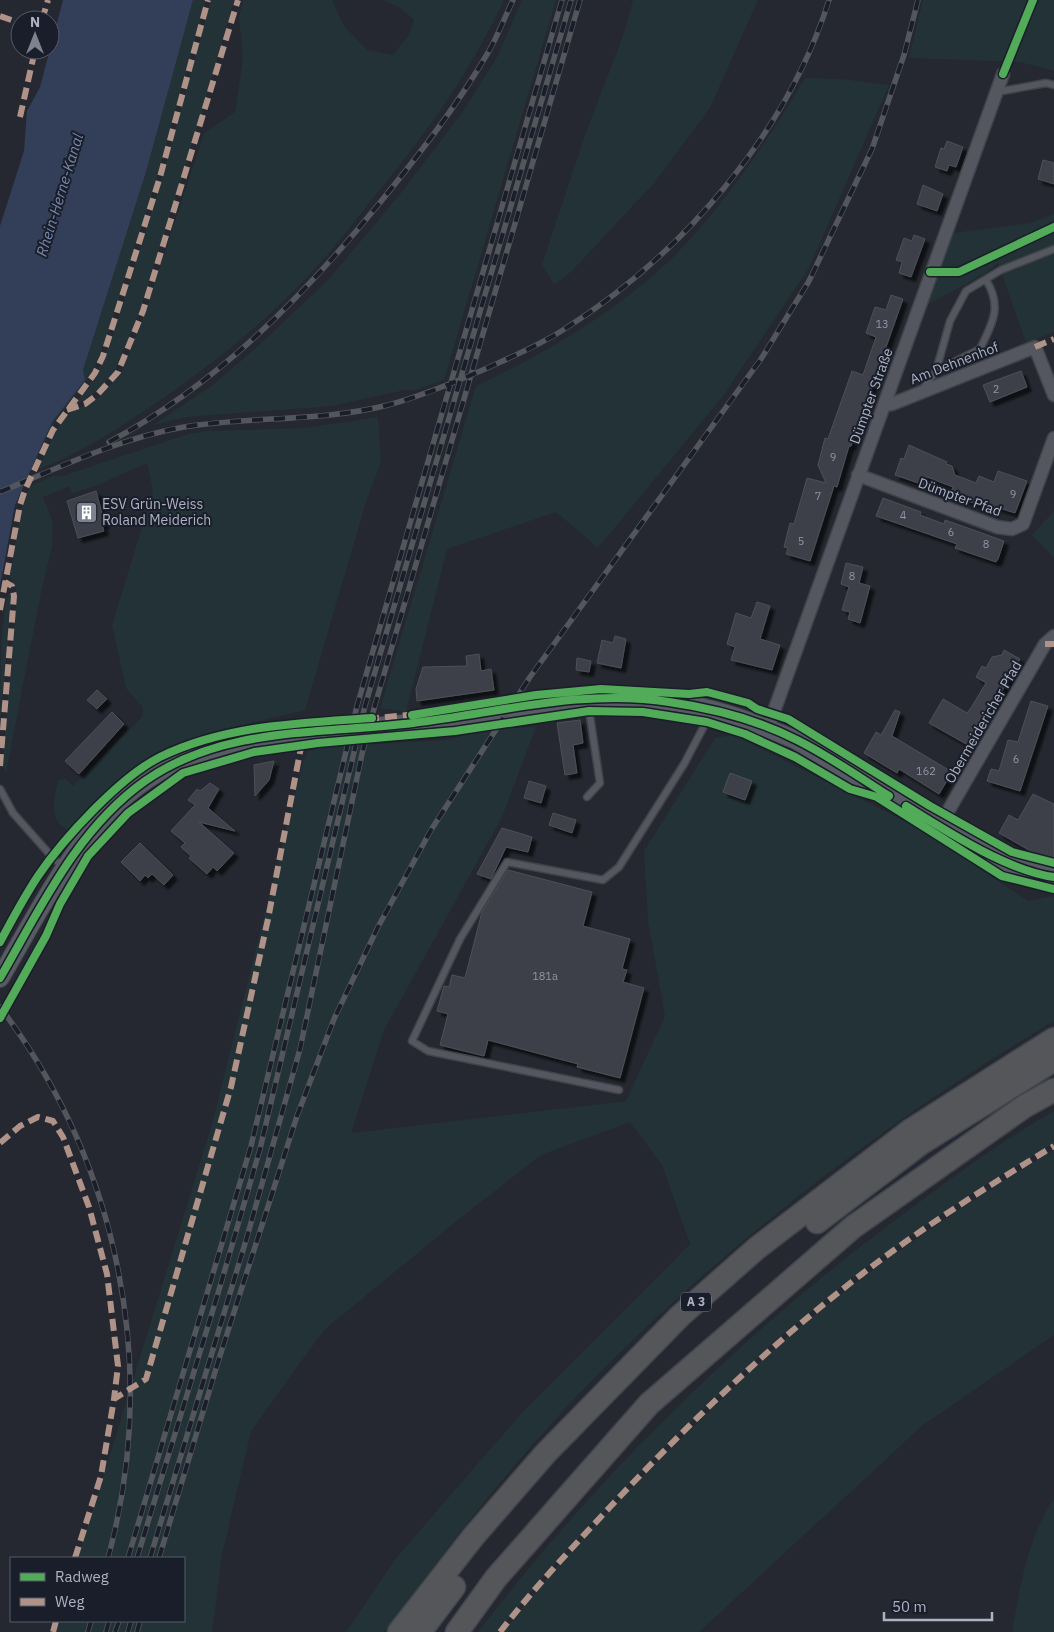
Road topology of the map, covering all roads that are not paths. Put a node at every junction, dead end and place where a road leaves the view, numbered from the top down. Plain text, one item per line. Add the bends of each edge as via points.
1 (1003, 74) dead end
2 (1054, 85) edge
3 (995, 92) junction
4 (1054, 249) edge
5 (986, 280) junction
6 (936, 371) junction
7 (921, 391) junction
8 (1054, 395) edge
9 (884, 405) junction
10 (1054, 438) edge
11 (858, 475) junction
12 (1054, 636) edge
13 (588, 699) junction
14 (713, 710) junction
15 (768, 728) junction
16 (0, 789) edge
17 (587, 797) dead end
18 (940, 825) junction
19 (64, 867) junction
20 (1054, 877) edge
21 (0, 978) edge
22 (1054, 1039) edge
23 (1054, 1060) edge
24 (619, 1090) dead end
25 (1054, 1090) edge
26 (399, 1632) edge
27 (420, 1632) edge
28 (457, 1632) edge

1 - 3 street, Dümpter Straße
2 - 3 lane via 1046,83
3 - 9 street, Dümpter Straße
4 - 5 lane via 1001,270
5 - 6 lane via 966,290 957,305
5 - 6 lane via 994,294 996,311 980,349
6 - 7 lane
7 - 8 street, Am Dehnenhof via 1036,348
7 - 9 street, Am Dehnenhof
9 - 11 street, Dümpter Straße
10 - 11 street, Dümpter Pfad via 1023,524 1012,528 997,527
11 - 15 street, Dümpter Straße
12 - 18 street, Obermeidericher Pfad via 1046,644
13 - 14 main road via 666,701
13 - 17 lane via 600,782
13 - 19 main road via 413,724 263,737 203,752 145,781 88,836
14 - 15 main road
14 - 24 lane via 684,764 619,867 603,880 507,862 460,938 412,1041 428,1051
15 - 18 main road via 796,740
16 - 19 lane via 13,813
18 - 20 main road via 986,853 1019,868
19 - 21 main road
22 - 26 highway, A 3 via 911,1130 757,1248 680,1316 545,1454 473,1537
23 - 27 highway, A 3 via 920,1144 770,1257 688,1327 550,1470 483,1547
25 - 28 highway via 1025,1106 853,1227 649,1404 496,1578

